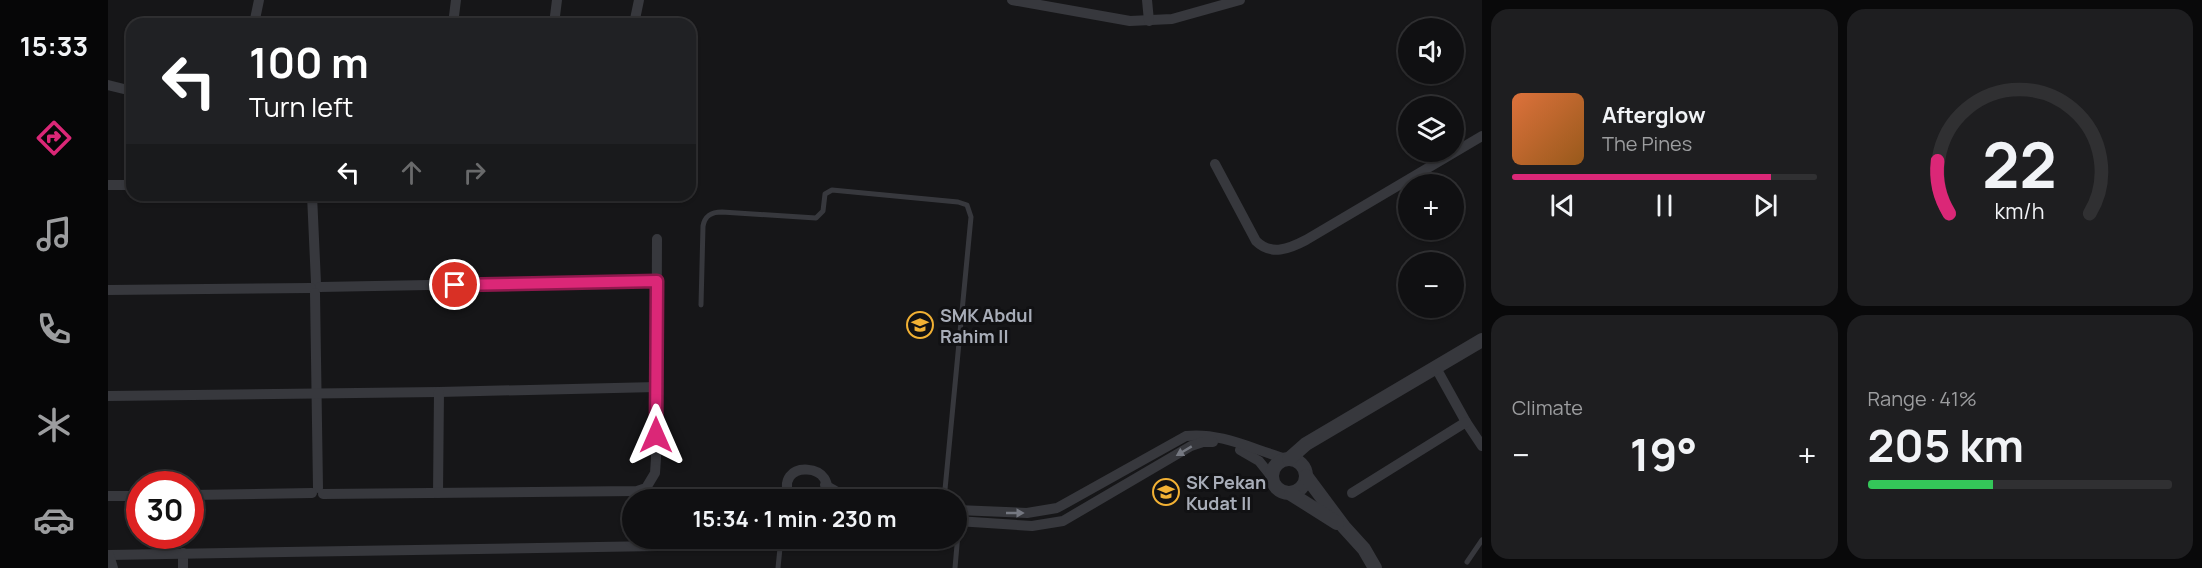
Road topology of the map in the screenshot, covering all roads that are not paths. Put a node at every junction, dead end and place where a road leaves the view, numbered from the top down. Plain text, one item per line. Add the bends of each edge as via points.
1 (259, 0) edge
2 (456, 0) edge
3 (557, 0) edge
4 (639, 0) edge
5 (1012, 0) edge
6 (1147, 0) edge
7 (1240, 0) edge
8 (255, 18) edge
9 (454, 18) edge
10 (555, 18) edge
11 (634, 18) edge
12 (1149, 21) junction
13 (108, 86) edge
14 (126, 89) edge
15 (1482, 136) edge
16 (1215, 164) dead end
17 (108, 185) edge
18 (126, 185) edge
19 (312, 201) edge
20 (657, 239) dead end
21 (657, 281) junction
22 (315, 288) junction
23 (108, 290) edge
24 (701, 305) dead end
25 (1482, 340) edge
26 (1436, 368) junction
27 (657, 387) junction
28 (439, 392) junction
29 (316, 393) junction
30 (108, 396) edge
31 (1466, 422) junction
32 (1326, 433) junction
33 (1482, 446) edge
34 (1288, 459) junction
35 (1304, 471) junction
36 (1271, 476) junction
37 (825, 485) junction
38 (788, 489) edge
39 (825, 489) edge
40 (832, 489) edge
41 (945, 489) edge
42 (318, 492) junction
43 (438, 493) junction
44 (1352, 493) dead end
45 (1291, 494) junction
46 (126, 495) edge
47 (204, 495) edge
48 (108, 496) edge
49 (967, 510) edge
50 (967, 522) edge
51 (1344, 527) junction
52 (1482, 540) edge
53 (622, 547) edge
54 (780, 549) edge
55 (956, 549) edge
56 (183, 553) junction
57 (108, 555) edge
58 (1467, 562) dead end
59 (113, 568) edge
60 (183, 568) edge
61 (778, 568) edge
62 (955, 568) edge
63 (1375, 568) edge

1 - 8 street
2 - 9 street
3 - 10 street
4 - 11 street
5 - 12 street via 1099,17
6 - 12 street
7 - 12 street via 1190,15
13 - 14 street
15 - 16 street via 1339,222 1283,250 1266,249 1256,241
17 - 18 street
19 - 22 street
20 - 21 street
21 - 22 street
21 - 27 street
22 - 23 street
22 - 29 street
24 - 41 lane via 702,226 713,213 816,218 823,211 825,194 832,190 967,205 971,217
25 - 26 street
26 - 31 street
26 - 32 street
27 - 28 street
27 - 43 street via 655,473 646,488
28 - 29 street
28 - 43 street
29 - 30 street
29 - 42 street
31 - 33 street
31 - 44 street
32 - 34 street
32 - 35 street via 1313,446
34 - 35 street via 1299,461
34 - 36 street via 1276,464
49 -> 34 street via 1027,513 1057,508 1186,436 1217,437
35 - 45 street via 1302,488
35 - 51 street
36 - 45 street via 1275,487
36 -> 50 street via 1245,452 1203,442 1063,521 1032,526
37 - 38 street via 818,472 804,468 789,480
37 - 39 street
37 - 40 street
42 - 43 street
42 - 47 street
45 - 51 street
46 - 48 street
51 - 63 street
52 - 58 lane
53 - 56 street
54 - 61 lane
55 - 62 lane
56 - 57 street
56 - 60 street
57 - 59 street

